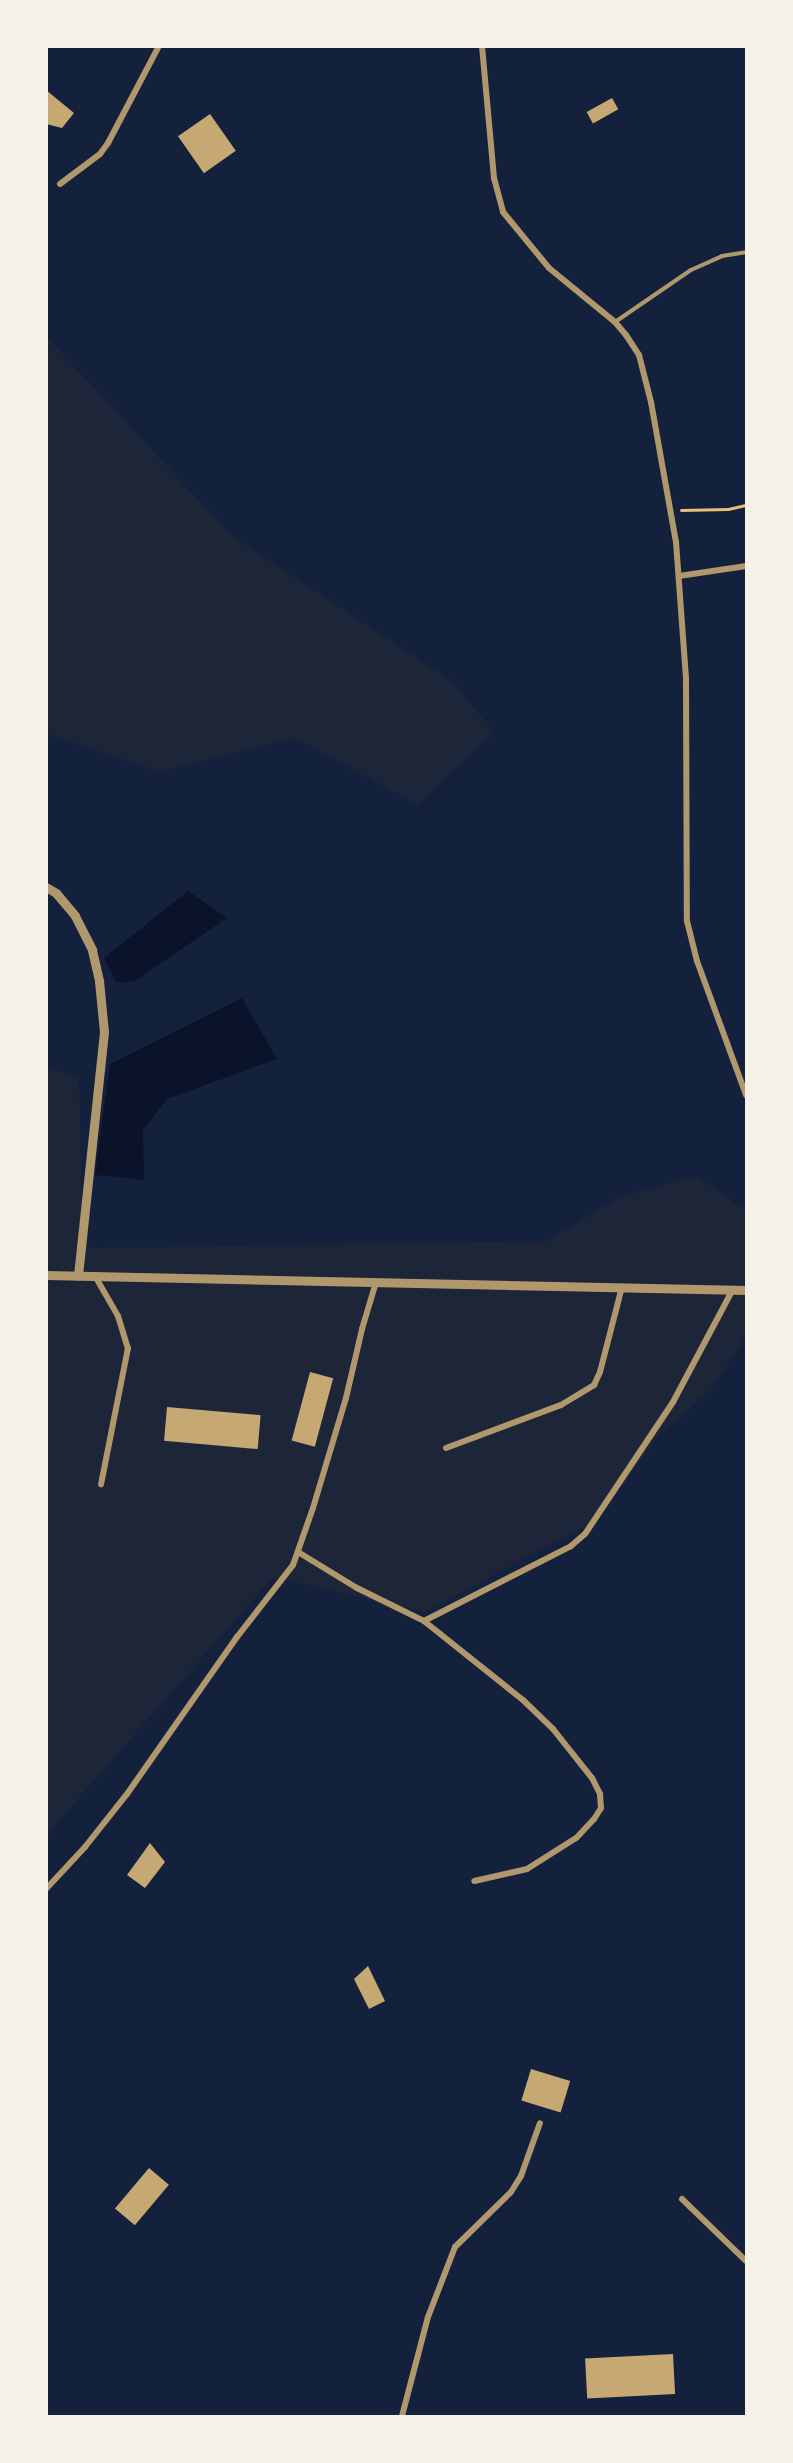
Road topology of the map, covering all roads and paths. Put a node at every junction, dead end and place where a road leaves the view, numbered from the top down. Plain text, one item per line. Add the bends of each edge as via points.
1 (159, 46) edge
2 (482, 46) edge
3 (60, 184) dead end
4 (747, 252) edge
5 (615, 322) junction
6 (747, 505) edge
7 (671, 511) junction
8 (747, 566) edge
9 (679, 576) junction
10 (46, 886) edge
11 (747, 1095) edge
12 (46, 1275) edge
13 (78, 1276) junction
14 (95, 1276) junction
15 (376, 1282) junction
16 (622, 1287) junction
17 (733, 1289) junction
18 (747, 1290) edge
19 (446, 1448) dead end
20 (101, 1484) dead end
21 (298, 1552) junction
22 (424, 1621) junction
23 (474, 1881) dead end
24 (46, 1889) edge
25 (540, 2123) dead end
26 (682, 2199) dead end
27 (747, 2261) edge
28 (402, 2416) edge

1 - 3 street via 108,143 100,154
2 - 5 street via 494,178 503,212 549,268
4 - 5 lane via 722,256 691,270
5 - 7 street via 639,355
6 - 7 path
7 - 9 street
8 - 9 street
9 - 11 street via 686,679 687,921 696,961
10 - 13 street via 75,916 92,950 104,1032
12 - 13 street
13 - 14 street
14 - 15 street
14 - 20 street via 118,1316 128,1348
15 - 16 street
15 - 21 street via 346,1398
16 - 17 street
16 - 19 street via 594,1385 561,1405
17 - 18 street
17 - 22 street via 673,1402 585,1534 571,1546
21 - 22 street via 357,1588
21 - 24 street via 277,1587 237,1637 127,1794
22 - 23 street via 554,1729 600,1794 600,1808 576,1838 527,1869
25 - 28 street via 521,2176 511,2192 456,2247 428,2316
26 - 27 street

